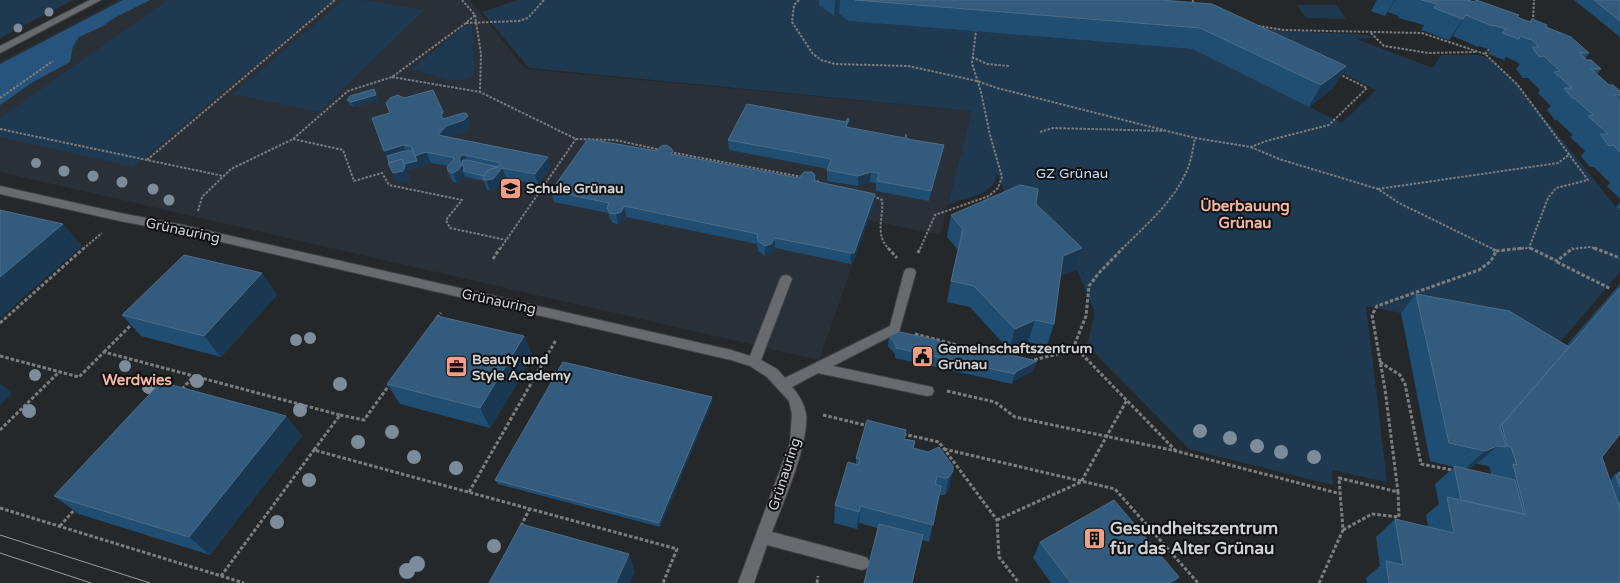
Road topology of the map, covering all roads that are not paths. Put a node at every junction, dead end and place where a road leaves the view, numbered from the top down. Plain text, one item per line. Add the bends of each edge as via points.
1 (97, 0) edge
2 (1, 49) edge
3 (0, 190) edge
4 (910, 272) road end
5 (786, 279) dead end
6 (754, 362) junction
7 (818, 368) junction
8 (783, 385) junction
9 (927, 392) road end
10 (763, 537) junction
11 (862, 563) dead end
12 (746, 583) edge

1 - 2 street
3 - 6 street, Grünauring via 120,217 183,228 730,354
4 - 7 street via 895,329
5 - 6 street
6 - 8 street, Grünauring via 772,373
7 - 8 street
7 - 9 street
8 - 10 street, Grünauring via 795,399 799,414 797,442
10 - 11 street
10 - 12 street, Grünauring

